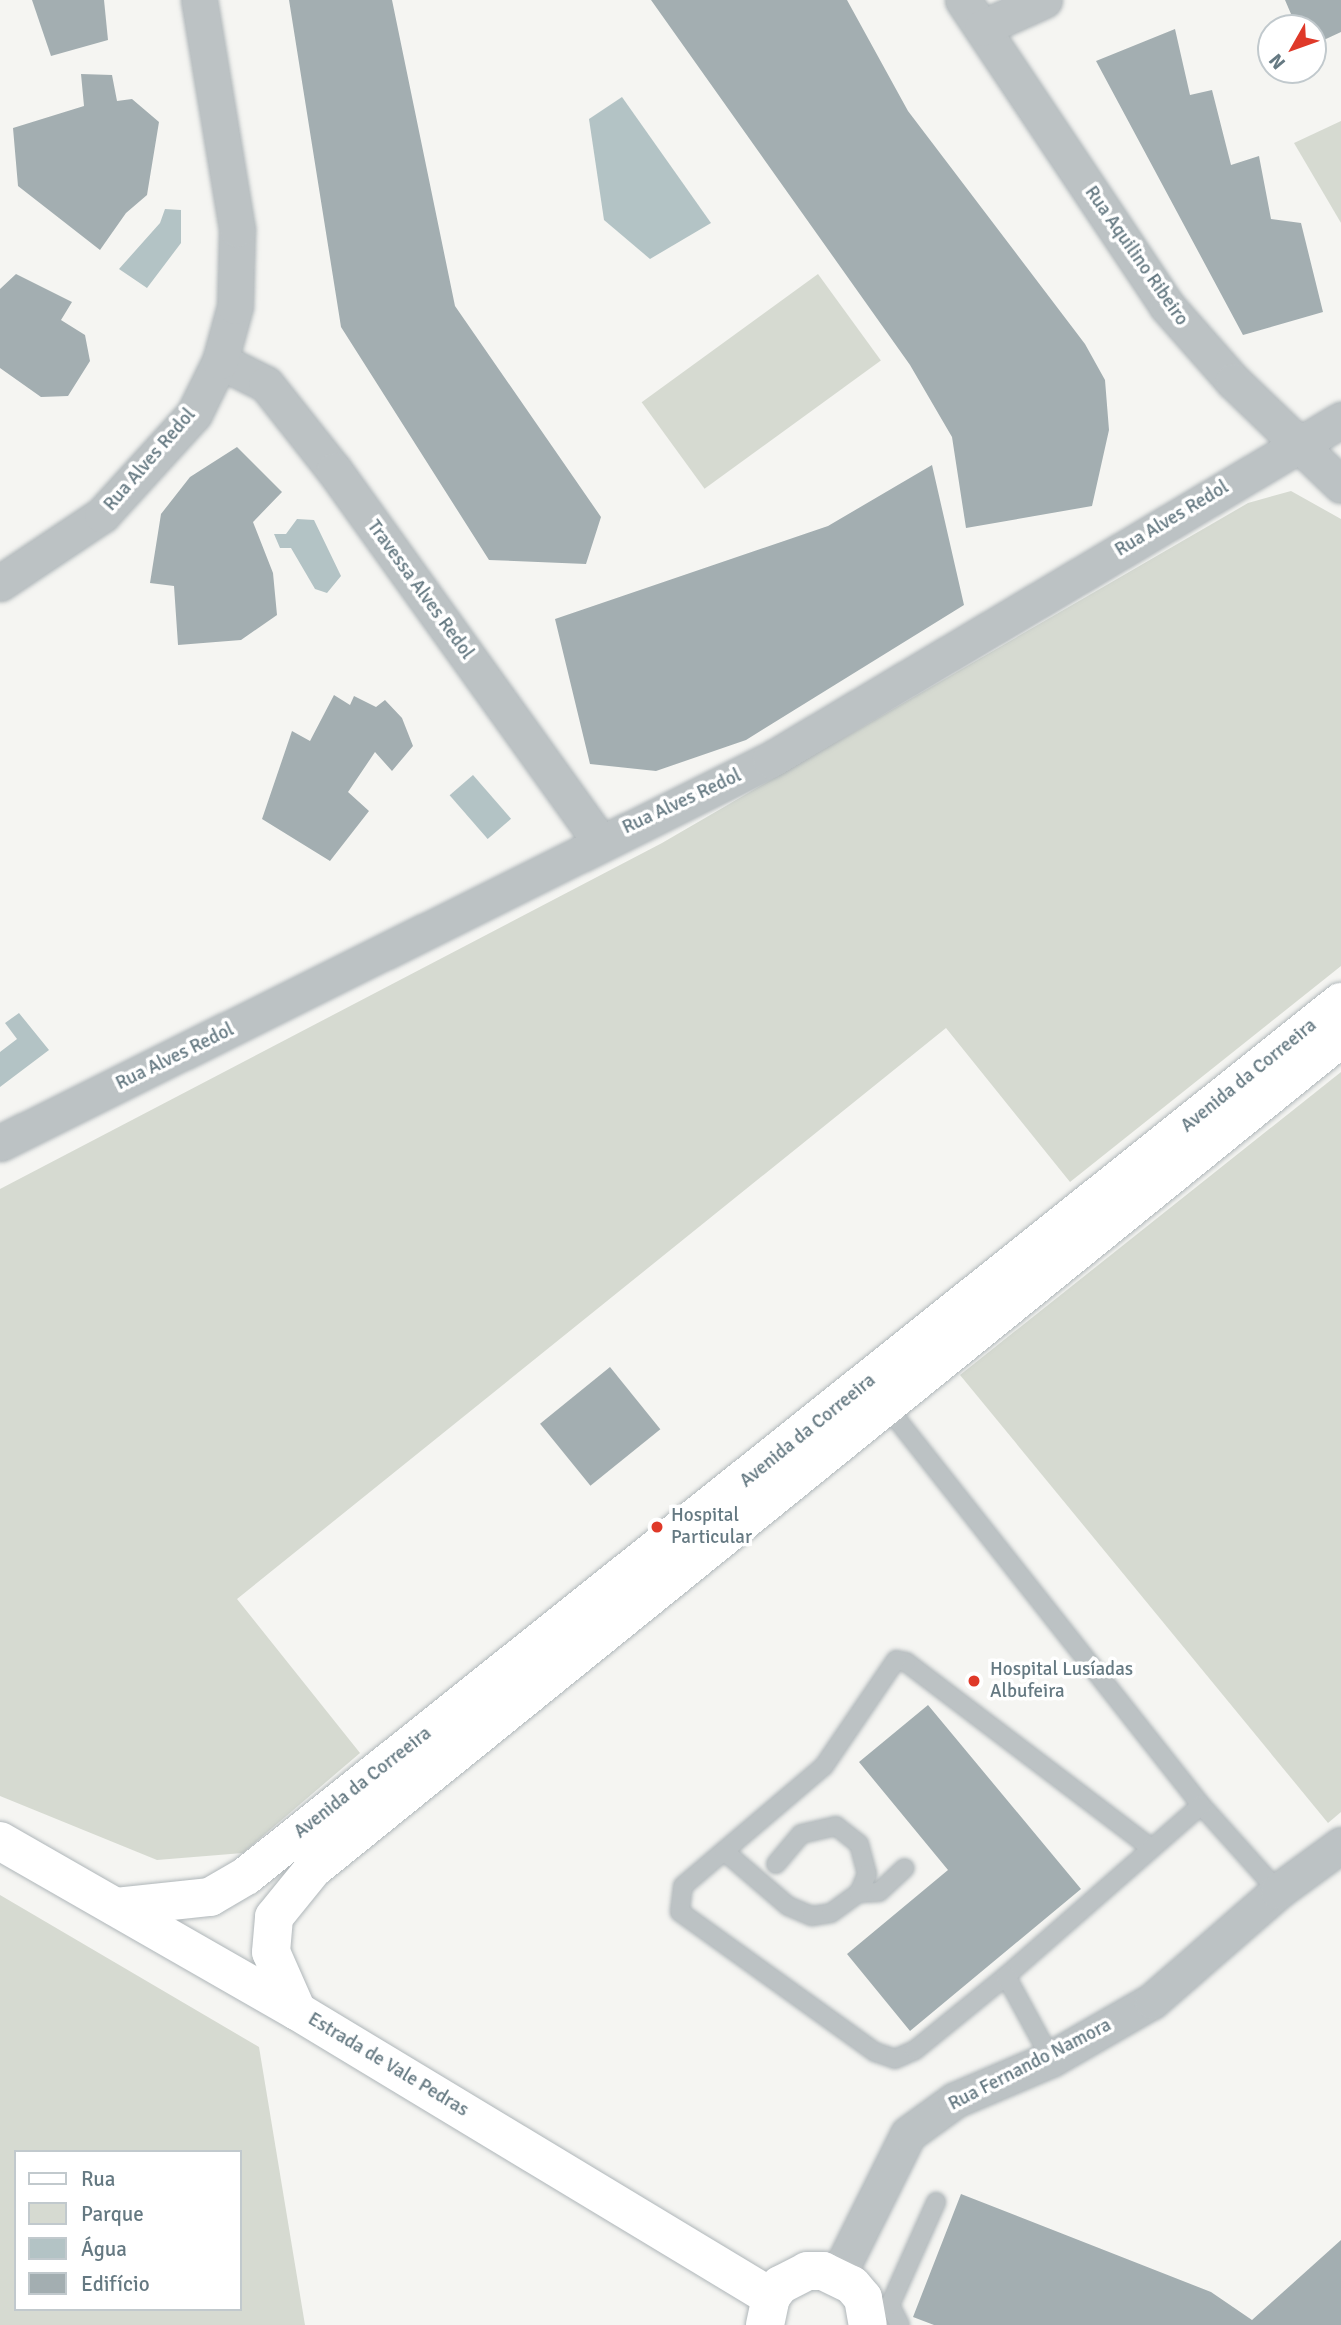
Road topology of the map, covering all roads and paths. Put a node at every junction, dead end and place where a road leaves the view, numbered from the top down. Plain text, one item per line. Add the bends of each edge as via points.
1 (199, 0) edge
2 (1044, 0) edge
3 (972, 14) edge
4 (220, 362) junction
5 (1341, 420) edge
6 (1298, 443) junction
7 (1341, 485) edge
8 (0, 583) edge
9 (600, 841) junction
10 (1341, 1002) edge
11 (1341, 1038) edge
12 (0, 1143) edge
13 (888, 1408) junction
14 (1201, 1805) junction
15 (0, 1841) edge
16 (1152, 1848) junction
17 (724, 1851) junction
18 (1337, 1856) edge
19 (776, 1864) dead end
20 (905, 1868) dead end
21 (1278, 1891) junction
22 (859, 1893) junction
23 (116, 1907) junction
24 (1006, 1976) junction
25 (297, 2011) junction
26 (1051, 2059) junction
27 (936, 2202) dead end
28 (838, 2275) junction
29 (768, 2311) edge
30 (868, 2325) edge
31 (900, 2325) edge

1 - 4 street, Rua Alves Redol via 237,229 235,306
2 - 3 street
3 - 6 street, Rua Aquilino Ribeiro via 1167,306
4 - 8 street, Rua Alves Redol via 194,414 102,515
4 - 9 street, Travessa Alves Redol via 266,384 334,470
5 - 6 street, Rua Alves Redol
6 - 7 street, Rua Aquilino Ribeiro
6 - 9 street, Rua Alves Redol via 770,760
9 - 12 street, Rua Alves Redol
10 - 23 main road, Avenida da Correeira via 246,1876 210,1896
11 - 13 main road, Avenida da Correeira
13 - 14 lane
13 - 25 main road, Avenida da Correeira via 313,1869 274,1917 271,1952
14 - 16 lane
14 - 21 lane
15 - 23 main road, Estrada de Vale Pedras
16 - 17 lane via 906,1662 896,1660 824,1766
16 - 24 lane
17 - 22 lane via 801,1914 831,1913
17 - 24 lane via 684,1886 680,1912 875,2052 895,2059 915,2050
18 - 21 street, Rua Fernando Namora
19 - 22 lane via 801,1834 836,1826 859,1844 867,1874
20 - 22 lane via 879,1892
21 - 26 street, Rua Fernando Namora via 1152,2001
23 - 25 main road, Estrada de Vale Pedras
24 - 26 lane
25 - 29 main road, Estrada de Vale Pedras
26 - 28 street, Rua Fernando Namora via 955,2100 908,2134
27 - 31 lane via 890,2305
28 - 29 main road via 807,2271 786,2281
28 - 30 main road via 863,2298

